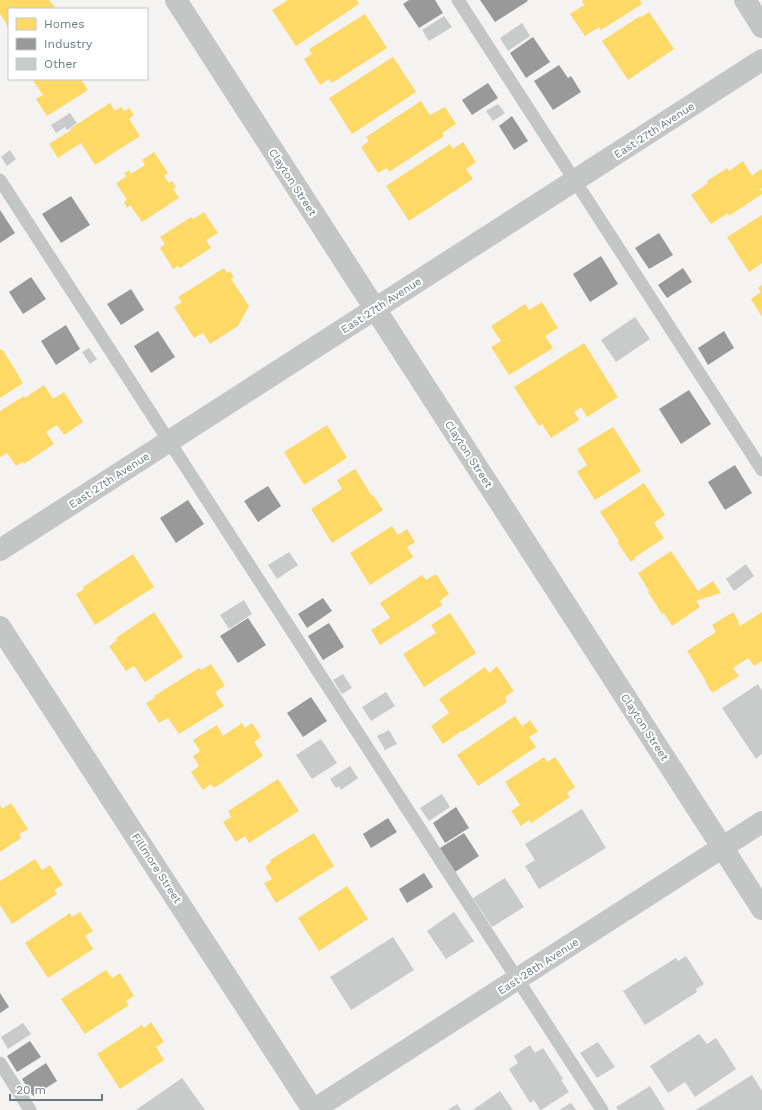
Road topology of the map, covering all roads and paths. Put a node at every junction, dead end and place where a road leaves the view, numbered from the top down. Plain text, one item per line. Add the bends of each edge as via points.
1 (176, 0) edge
2 (458, 0) edge
3 (745, 0) edge
4 (762, 27) edge
5 (762, 60) edge
6 (0, 180) edge
7 (574, 181) junction
8 (375, 309) junction
9 (169, 442) junction
10 (762, 470) edge
11 (0, 550) edge
12 (0, 626) edge
13 (762, 822) edge
14 (723, 848) junction
15 (762, 908) edge
16 (517, 979) junction
17 (0, 1063) edge
18 (30, 1110) edge
19 (313, 1110) edge
20 (602, 1110) edge

1 - 8 street, Clayton Street
2 - 7 lane
3 - 4 street
5 - 7 street, East 27th Avenue
6 - 9 lane
7 - 8 street, East 27th Avenue
7 - 10 lane
8 - 9 street, East 27th Avenue
8 - 14 street, Clayton Street
9 - 11 street, East 27th Avenue
9 - 16 lane
12 - 19 street, Fillmore Street
13 - 14 street, East 28th Avenue
14 - 15 street, Clayton Street
14 - 16 street, East 28th Avenue
16 - 19 street, East 28th Avenue
16 - 20 lane
17 - 18 lane

